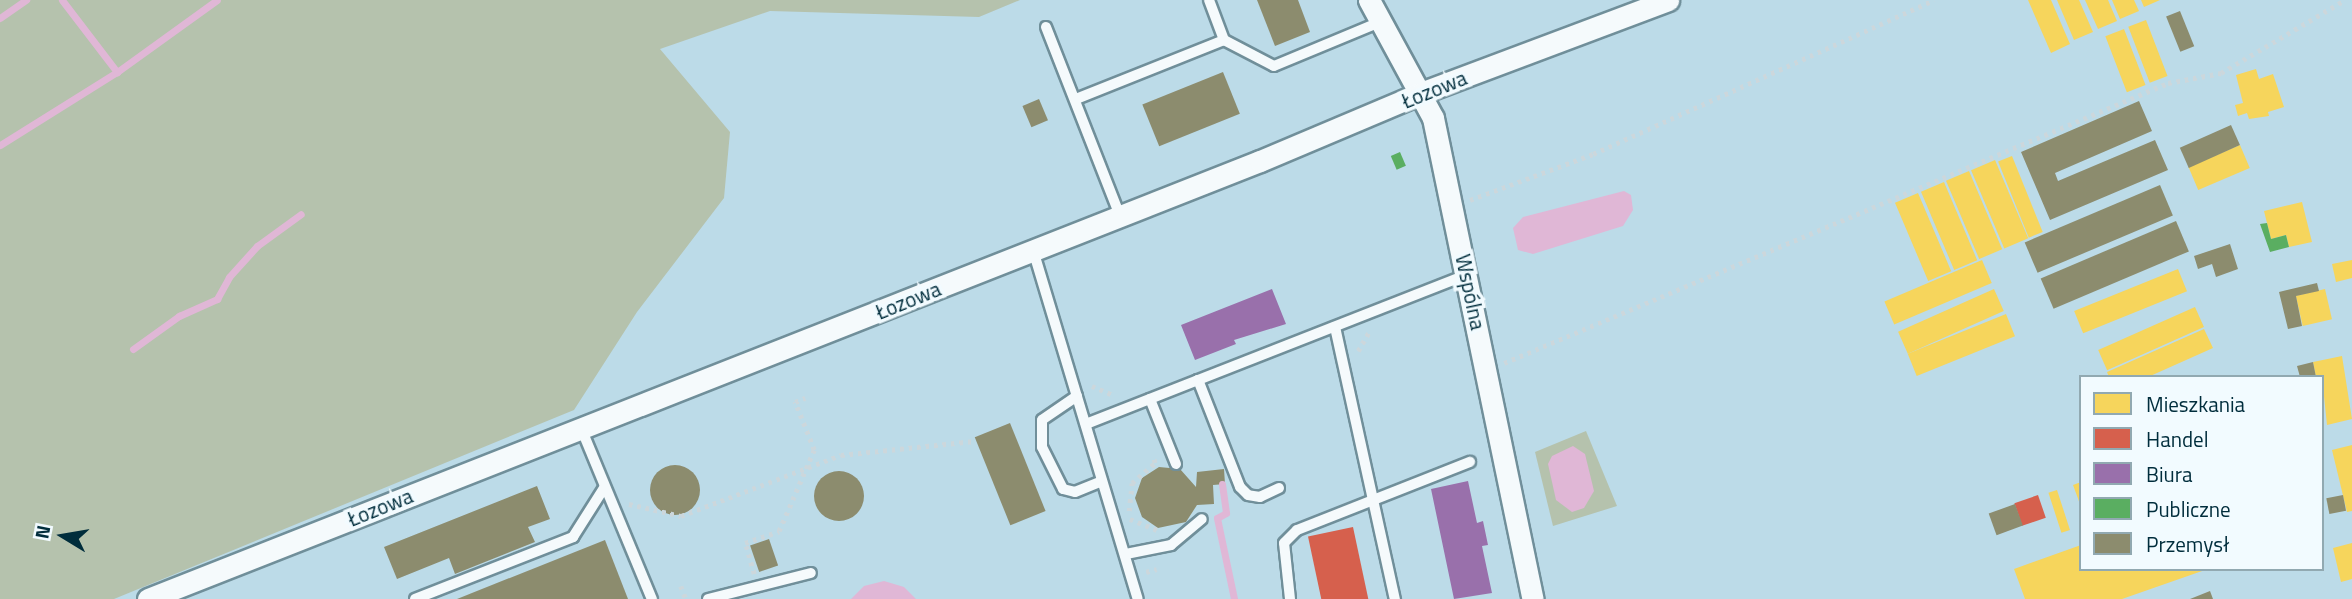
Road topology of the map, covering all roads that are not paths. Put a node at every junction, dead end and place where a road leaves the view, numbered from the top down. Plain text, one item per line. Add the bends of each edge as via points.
1 (1209, 0) edge
2 (1369, 0) edge
3 (1668, 0) edge
4 (1380, 22) junction
5 (1046, 27) dead end
6 (1224, 40) junction
7 (1421, 93) junction
8 (1076, 99) junction
9 (1119, 216) junction
10 (1033, 250) junction
11 (1468, 274) junction
12 (1335, 327) junction
13 (1198, 380) junction
14 (1077, 396) junction
15 (1150, 399) junction
16 (1086, 424) junction
17 (581, 428) junction
18 (1470, 462) dead end
19 (1176, 464) dead end
20 (1102, 481) junction
21 (1279, 488) dead end
22 (606, 493) junction
23 (1374, 499) junction
24 (1202, 519) dead end
25 (1126, 554) junction
26 (811, 573) dead end
27 (148, 599) edge
28 (415, 599) edge
29 (652, 599) edge
30 (708, 599) edge
31 (1138, 599) edge
32 (1290, 599) edge
33 (1395, 599) edge
34 (1533, 599) edge

1 - 6 lane
2 - 4 street, Wspólna
3 - 7 street, Łozowa
4 - 6 lane via 1275,66
4 - 7 street, Wspólna
5 - 8 lane
6 - 8 lane
7 - 9 street, Łozowa
7 - 11 street, Wspólna via 1433,118
8 - 9 lane
9 - 10 street, Łozowa
10 - 14 lane
10 - 17 street, Łozowa
11 - 12 lane
11 - 34 street, Wspólna
12 - 13 lane
12 - 23 lane
13 - 15 lane
13 - 21 lane via 1240,487 1248,495 1260,496
14 - 16 lane
14 - 20 lane via 1042,420 1042,447 1063,489 1074,492
15 - 16 lane
15 - 19 lane
16 - 20 lane
17 - 22 lane
17 - 27 street, Łozowa
18 - 23 lane
20 - 25 lane
22 - 28 lane via 573,537
22 - 29 lane
23 - 32 lane via 1297,530 1284,543
23 - 33 lane
24 - 25 lane via 1171,545
25 - 31 lane
26 - 30 lane

